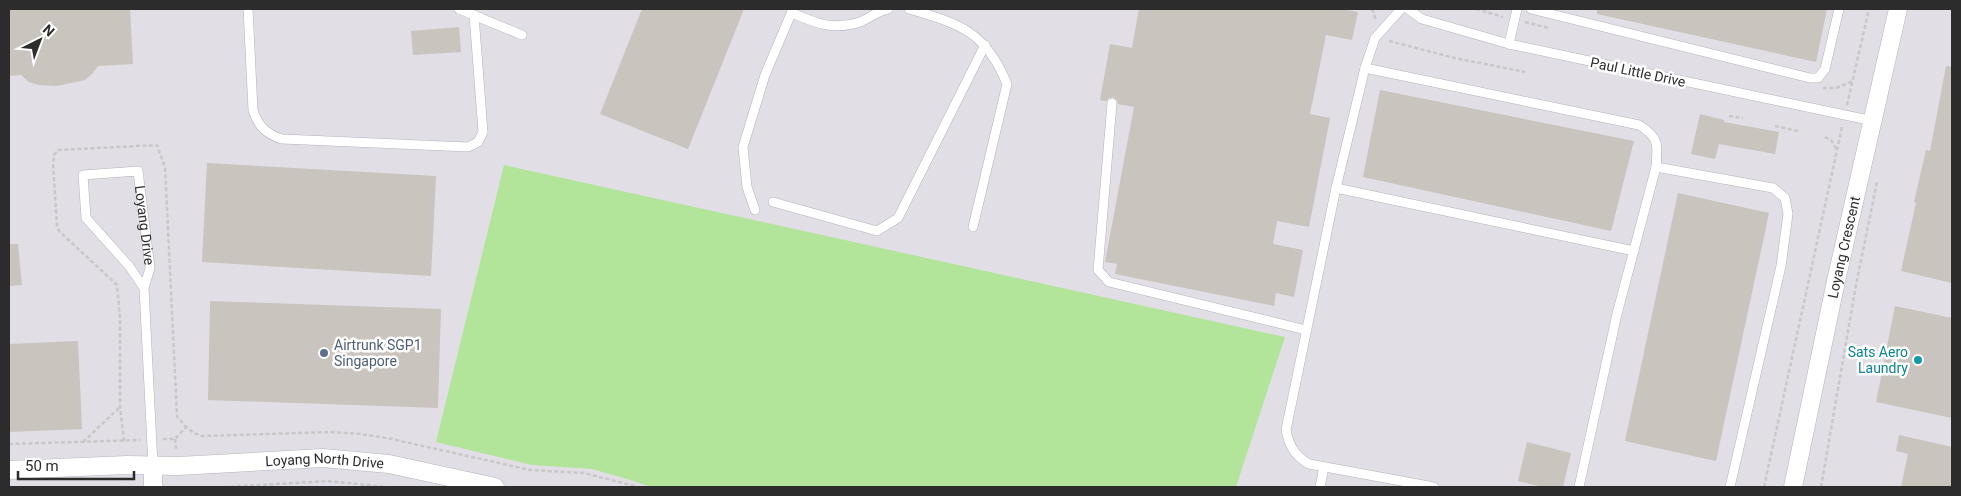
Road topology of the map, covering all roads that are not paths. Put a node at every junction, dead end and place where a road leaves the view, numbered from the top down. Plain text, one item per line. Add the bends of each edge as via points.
1 (248, 9) edge
2 (459, 9) edge
3 (888, 9) edge
4 (909, 9) edge
5 (1401, 9) edge
6 (1408, 9) edge
7 (1517, 9) edge
8 (1531, 9) edge
9 (1839, 9) edge
10 (1898, 9) edge
11 (793, 11) edge
12 (474, 15) junction
13 (522, 34) dead end
14 (1509, 44) junction
15 (985, 45) junction
16 (1365, 68) junction
17 (1112, 103) dead end
18 (1873, 121) junction
19 (1656, 167) junction
20 (1336, 188) junction
21 (773, 202) dead end
22 (755, 210) dead end
23 (973, 227) dead end
24 (1634, 251) junction
25 (144, 288) junction
26 (1306, 330) junction
27 (153, 466) junction
28 (1324, 468) junction
29 (9, 470) edge
30 (1407, 484) edge
31 (154, 487) edge
32 (495, 487) edge
33 (1320, 487) edge
34 (1434, 487) edge
35 (1579, 487) edge
36 (1730, 487) edge
37 (1793, 487) edge

1 - 12 lane via 253,110 260,125 272,136 468,147 478,142 482,132
2 - 12 lane
3 - 11 lane via 860,22 840,26 818,24
4 - 15 lane via 968,30
5 - 16 lane via 1375,38
6 - 14 lane, Paul Little Drive via 1422,19
7 - 14 lane
8 - 9 lane via 1818,78 1825,69
10 - 18 street, Loyang Crescent
11 - 22 lane via 765,75 743,146 747,187
12 - 13 lane
14 - 18 lane, Paul Little Drive
15 - 21 lane via 898,218 877,231
15 - 23 lane via 999,63 1007,84
16 - 19 lane via 1639,125 1651,132 1658,146
16 - 20 lane
17 - 26 lane via 1098,270 1109,282
18 - 37 street, Loyang Crescent
19 - 24 lane
19 - 36 lane via 1773,188 1785,198 1788,214 1781,266
20 - 24 lane
20 - 26 lane
24 - 35 lane
25 - 25 lane, Loyang Drive via 86,218 83,175 138,171 150,268
25 - 27 lane, Loyang Drive
26 - 28 lane via 1286,430 1288,441 1300,459
27 - 29 street
27 - 31 street, Loyang Drive
27 - 32 street, Loyang North Drive via 323,458 389,464
28 - 30 lane
28 - 33 lane
30 - 34 lane

